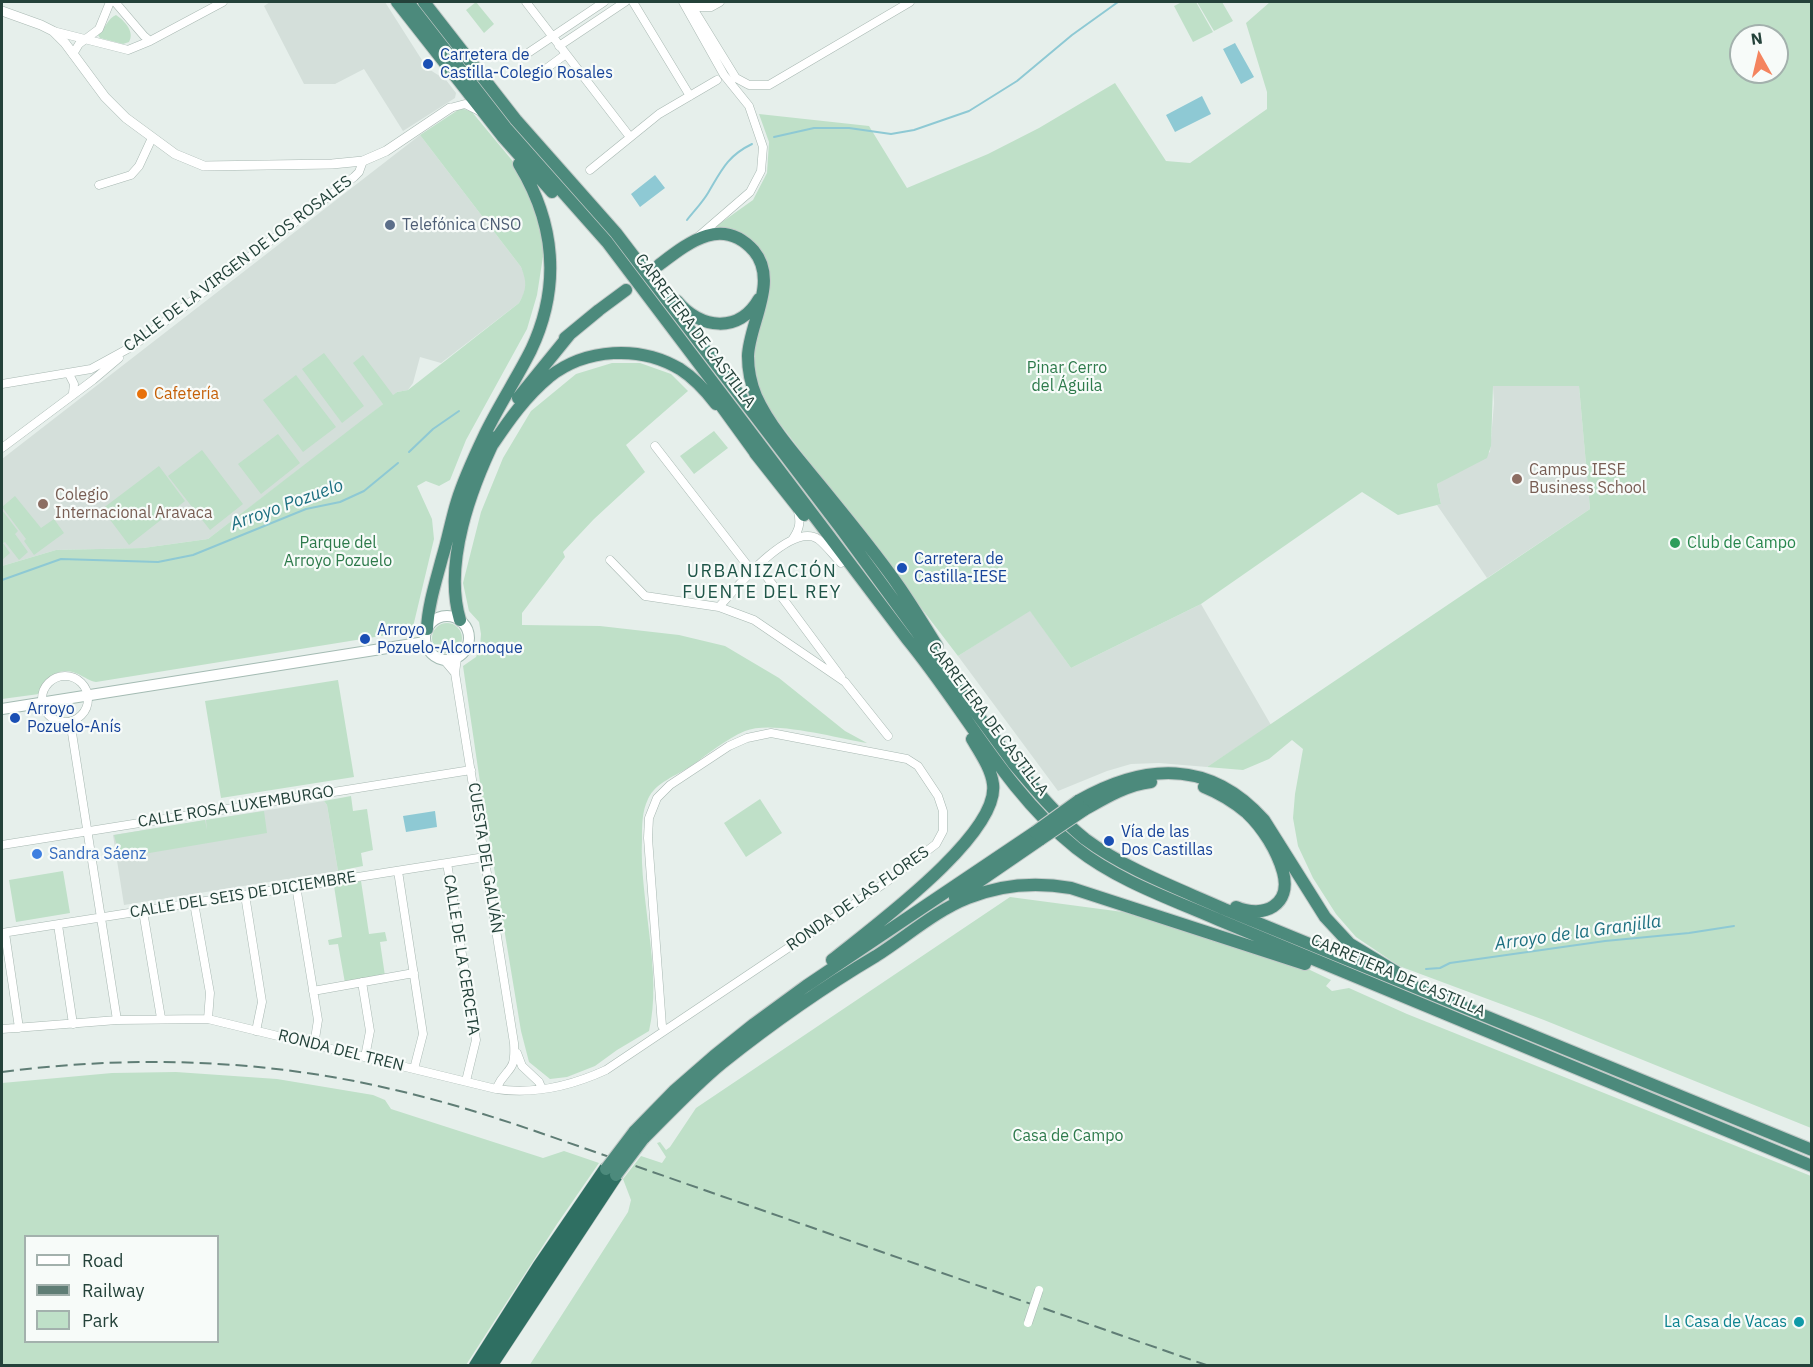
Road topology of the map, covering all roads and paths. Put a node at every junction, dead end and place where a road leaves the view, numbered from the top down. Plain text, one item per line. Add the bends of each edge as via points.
1 (110, 2) edge
2 (115, 2) edge
3 (223, 2) edge
4 (397, 2) edge
5 (408, 2) edge
6 (427, 2) edge
7 (526, 2) edge
8 (604, 2) edge
9 (625, 2) edge
10 (633, 2) edge
11 (720, 2) edge
12 (910, 2) edge
13 (687, 5) edge
14 (2, 11) edge
15 (53, 31) junction
16 (552, 36) junction
17 (87, 41) junction
18 (150, 41) junction
19 (559, 46) junction
20 (566, 54) junction
21 (525, 55) dead end
22 (76, 58) junction
23 (543, 72) dead end
24 (458, 80) junction
25 (717, 80) dead end
26 (690, 96) junction
27 (450, 108) junction
28 (486, 116) junction
29 (630, 136) junction
30 (503, 137) junction
31 (152, 138) junction
32 (363, 161) junction
33 (590, 170) dead end
34 (99, 185) dead end
35 (616, 233) junction
36 (696, 239) junction
37 (659, 265) dead end
38 (626, 290) dead end
39 (763, 290) junction
40 (570, 334) junction
41 (133, 346) junction
42 (69, 374) junction
43 (2, 384) edge
44 (73, 393) junction
45 (485, 433) junction
46 (493, 444) junction
47 (655, 446) dead end
48 (2, 448) edge
49 (759, 458) junction
50 (798, 506) junction
51 (792, 540) junction
52 (610, 560) dead end
53 (841, 563) junction
54 (755, 568) junction
55 (876, 597) junction
56 (719, 607) junction
57 (460, 620) junction
58 (427, 629) junction
59 (907, 639) junction
60 (425, 642) junction
61 (457, 658) junction
62 (444, 660) junction
63 (455, 673) junction
64 (844, 682) junction
65 (88, 696) junction
66 (42, 703) junction
67 (2, 709) edge
68 (69, 722) junction
69 (985, 723) junction
70 (888, 736) dead end
71 (471, 770) junction
72 (1081, 806) junction
73 (87, 831) junction
74 (1038, 836) junction
75 (2, 845) edge
76 (484, 857) junction
77 (447, 863) junction
78 (1137, 870) junction
79 (398, 871) junction
80 (297, 886) junction
81 (245, 895) junction
82 (194, 903) junction
83 (144, 911) junction
84 (101, 918) junction
85 (58, 925) junction
86 (3, 933) edge
87 (858, 965) junction
88 (414, 973) junction
89 (362, 982) junction
90 (806, 986) junction
91 (313, 991) junction
92 (1408, 999) junction
93 (160, 1018) junction
94 (208, 1019) junction
95 (1494, 1019) junction
96 (117, 1020) junction
97 (73, 1024) junction
98 (19, 1028) junction
99 (2, 1029) edge
100 (665, 1029) junction
101 (256, 1031) junction
102 (514, 1043) junction
103 (314, 1045) junction
104 (365, 1057) junction
105 (414, 1069) junction
106 (466, 1082) junction
107 (496, 1089) junction
108 (542, 1089) junction
109 (639, 1136) junction
110 (1812, 1150) edge
111 (1812, 1166) edge
112 (611, 1172) junction
113 (1039, 1290) dead end
114 (1027, 1326) dead end
115 (476, 1365) edge
116 (490, 1365) edge

1 - 17 street via 99,29
2 - 18 street
3 - 18 street
4 - 24 highway
5 - 55 highway, CARRETERA DE CASTILLA via 506,128 608,242
6 - 35 highway, CARRETERA DE CASTILLA
7 - 16 street
8 - 16 street
9 - 19 street
10 - 26 street
11 - 13 street via 711,7
12 - 13 street via 762,86 736,78
13 - 36 street via 724,75 749,106 764,147 761,171 750,192
14 - 15 street
15 - 17 street
15 - 22 street
16 - 19 street
16 - 21 street
17 - 18 street via 128,50
17 - 22 street via 76,47
19 - 20 street
20 - 23 street
20 - 29 street
22 - 31 street via 114,107
24 - 27 street via 461,98
24 - 28 highway
25 - 26 street
26 - 29 street
27 - 28 street via 465,104
27 - 32 street via 386,151
28 - 30 highway
29 - 33 street
30 - 45 highway via 533,187 544,217 550,252 550,289 531,349
30 - 49 highway via 602,249
31 - 32 street via 184,159 204,166
31 - 34 street via 140,166 131,176
32 - 41 street, CALLE DE LA VIRGEN DE LOS ROSALES via 354,177
35 - 39 highway via 649,264 686,312 708,323 740,319 754,307
35 - 69 highway, CARRETERA DE CASTILLA
36 - 37 highway
36 - 39 highway via 718,234 742,241 759,258
38 - 40 highway
39 - 69 highway via 748,357 755,396 902,591
40 - 45 highway via 513,391
40 - 46 highway via 519,396
41 - 42 street, CALLE DE LA VIRGEN DE LOS ROSALES via 98,366
41 - 44 street
42 - 43 street, CALLE DE LA VIRGEN DE LOS ROSALES
42 - 44 street
44 - 48 street
45 - 58 highway via 457,501 430,602
46 - 49 highway via 529,396 551,376 577,361 628,352 669,364 693,379
46 - 57 highway via 471,496 458,552 455,593
47 - 54 street
49 - 50 highway
50 - 51 street via 801,520
50 - 53 highway
51 - 53 street via 817,538
51 - 54 street
52 - 56 street via 645,596
53 - 55 highway
54 - 56 street
54 - 64 street
55 - 59 highway, CARRETERA DE CASTILLA
56 - 64 street via 754,620
57 - 58 main road via 442,616
57 - 61 main road via 469,638 466,649
58 - 60 main road
59 - 90 highway via 982,755 994,785 992,798 980,825 964,845
59 - 92 highway, CARRETERA DE CASTILLA via 1020,792 1078,849 1135,884
60 - 62 main road via 431,654
60 - 65 main road
61 - 62 main road
61 - 63 street, CUESTA DEL GALVÁN
62 - 63 street
63 - 71 street, CUESTA DEL GALVÁN
64 - 70 street
65 - 66 main road
65 - 66 street via 73,678 58,677 45,687
65 - 68 street via 84,713
66 - 67 main road
66 - 68 street via 52,719
68 - 73 street
69 - 78 highway, CARRETERA DE CASTILLA via 1013,763 1064,820 1102,850
71 - 73 street, CALLE ROSA LUXEMBURGO
71 - 76 street, CUESTA DEL GALVÁN
72 - 74 highway, bridge
72 - 78 highway via 1140,784 1187,782 1204,787 1233,802 1258,826 1278,857 1284,889 1279,902 1260,913 1241,909 1165,876
72 - 95 highway via 1114,782 1138,776 1189,775 1223,786 1264,820 1325,917 1350,944 1388,969
73 - 75 street, CALLE ROSA LUXEMBURGO
73 - 84 street
74 - 87 highway
74 - 90 highway
76 - 77 street, CALLE DEL SEIS DE DICIEMBRE
76 - 102 street, CUESTA DEL GALVÁN
77 - 79 street, CALLE DEL SEIS DE DICIEMBRE
77 - 106 street, CALLE DE LA CERCETA via 476,1040
78 - 95 highway, CARRETERA DE CASTILLA
79 - 80 street, CALLE DEL SEIS DE DICIEMBRE
79 - 88 street
80 - 81 street, CALLE DEL SEIS DE DICIEMBRE
80 - 91 street
81 - 82 street, CALLE DEL SEIS DE DICIEMBRE
81 - 101 street via 262,1002
82 - 83 street, CALLE DEL SEIS DE DICIEMBRE
82 - 94 street via 210,993
83 - 84 street, CALLE DEL SEIS DE DICIEMBRE
83 - 93 street
84 - 85 street, CALLE DEL SEIS DE DICIEMBRE
84 - 96 street
85 - 86 street, CALLE DEL SEIS DE DICIEMBRE
85 - 97 street
86 - 98 street
87 - 92 highway via 968,898 992,890 1038,884 1100,896
87 - 109 highway via 721,1064
88 - 89 street
88 - 105 street via 423,1034
89 - 91 street
89 - 104 street via 370,1031
90 - 109 highway via 675,1090
91 - 103 street via 318,1020
92 - 111 highway, CARRETERA DE CASTILLA
93 - 94 street, RONDA DEL TREN
93 - 96 street, RONDA DEL TREN
94 - 101 street, RONDA DEL TREN
95 - 110 highway, CARRETERA DE CASTILLA
96 - 97 street, RONDA DEL TREN
97 - 98 street, RONDA DEL TREN
98 - 99 street, RONDA DEL TREN
100 - 100 street, RONDA DE LAS FLORES via 885,883 936,844 943,831 943,811 918,766 907,759 771,733 729,746 657,798 649,818 648,838
100 - 108 street, RONDA DEL TREN via 606,1070 573,1084
101 - 103 street, RONDA DEL TREN
102 - 107 street, CUESTA DEL GALVÁN via 512,1068
102 - 108 street, CUESTA DEL GALVÁN via 522,1066
103 - 104 street, RONDA DEL TREN
104 - 105 street, RONDA DEL TREN
105 - 106 street, RONDA DEL TREN
106 - 107 street, RONDA DEL TREN
107 - 108 street, RONDA DEL TREN
109 - 112 highway, bridge
112 - 115 highway
112 - 116 highway
113 - 114 street, bridge

